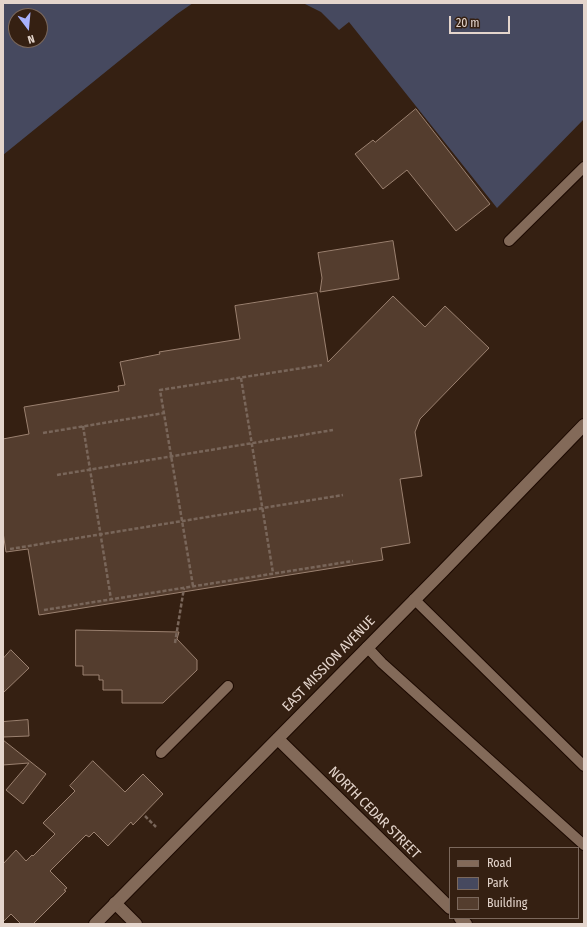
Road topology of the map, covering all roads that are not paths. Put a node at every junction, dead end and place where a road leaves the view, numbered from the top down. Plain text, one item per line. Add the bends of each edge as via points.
1 (584, 167) edge
2 (509, 241) dead end
3 (584, 425) edge
4 (414, 600) junction
5 (367, 647) junction
6 (228, 686) dead end
7 (278, 739) junction
8 (161, 753) dead end
9 (584, 766) edge
10 (584, 844) edge
11 (115, 903) junction
12 (449, 907) edge
13 (95, 924) edge
14 (136, 924) edge

1 - 2 lane
3 - 4 main road, EAST MISSION AVENUE
4 - 5 main road, EAST MISSION AVENUE
4 - 9 lane
5 - 7 main road, EAST MISSION AVENUE
5 - 10 lane
6 - 8 lane
7 - 11 main road, EAST MISSION AVENUE
7 - 12 main road, NORTH CEDAR STREET
11 - 13 main road, EAST MISSION AVENUE
11 - 14 main road

